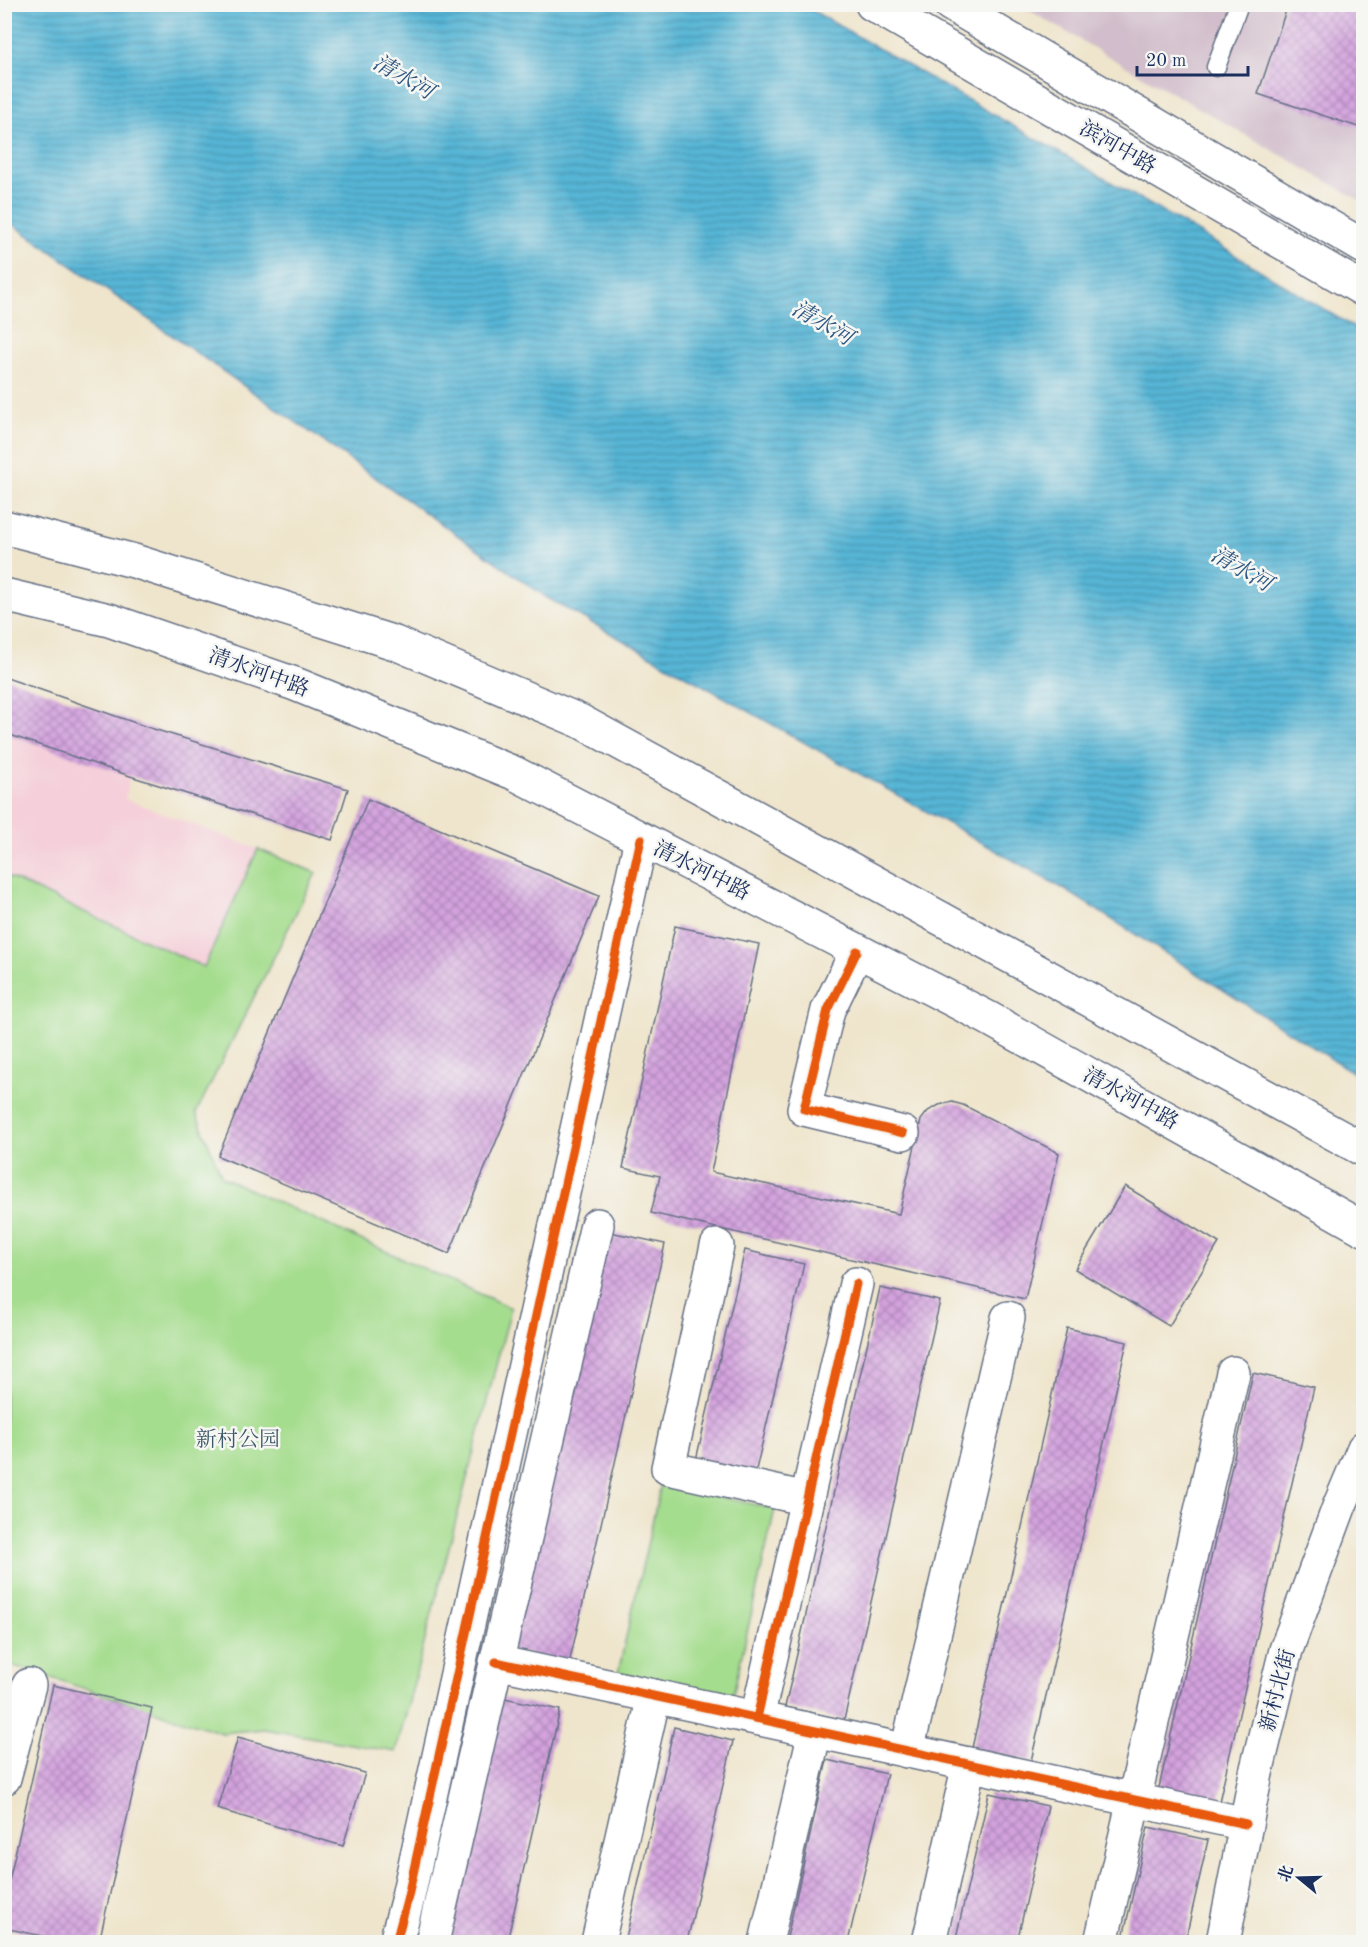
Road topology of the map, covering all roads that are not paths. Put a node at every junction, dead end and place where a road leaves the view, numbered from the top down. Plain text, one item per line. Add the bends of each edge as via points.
1 (872, 4) edge
2 (950, 4) edge
3 (1239, 4) edge
4 (1216, 67) dead end
5 (1364, 247) edge
6 (1364, 290) edge
7 (4, 527) edge
8 (4, 594) edge
9 (641, 839) junction
10 (857, 951) junction
11 (903, 1133) dead end
12 (1364, 1150) edge
13 (597, 1225) dead end
14 (1364, 1229) edge
15 (717, 1246) dead end
16 (856, 1284) dead end
17 (1008, 1318) dead end
18 (1233, 1373) dead end
19 (1364, 1448) edge
20 (807, 1499) junction
21 (496, 1662) junction
22 (28, 1685) dead end
23 (654, 1696) junction
24 (757, 1718) junction
25 (815, 1731) junction
26 (908, 1751) junction
27 (969, 1764) junction
28 (4, 1778) edge
29 (1134, 1800) junction
30 (1246, 1824) junction
31 (396, 1942) edge
32 (432, 1942) edge
33 (598, 1942) edge
34 (766, 1942) edge
35 (929, 1942) edge
36 (1101, 1942) edge
37 (1223, 1942) edge

1 - 6 street, 滨河中路
2 - 5 street, 滨河中路
3 - 4 lane
7 - 12 street via 134,561 394,643 580,721
8 - 9 street, 清水河中路 via 109,620 295,684 514,773
9 - 10 street, 清水河中路
9 - 31 street
10 - 11 street via 828,1010 804,1109
10 - 14 street, 清水河中路 via 988,1018
13 - 21 street
15 - 20 street via 668,1468
16 - 20 street
17 - 26 street
18 - 29 street
19 - 30 street, 新村北街 via 1286,1650
20 - 24 street
21 - 23 street
21 - 32 street
22 - 28 street
23 - 24 street
23 - 33 street
24 - 25 street
25 - 26 street
25 - 34 street
26 - 27 street
27 - 29 street
27 - 35 street
29 - 30 street
29 - 36 street
30 - 37 street, 新村北街

